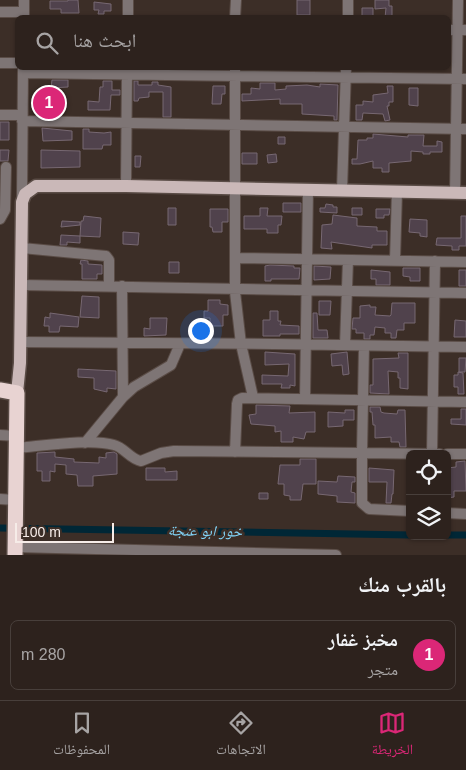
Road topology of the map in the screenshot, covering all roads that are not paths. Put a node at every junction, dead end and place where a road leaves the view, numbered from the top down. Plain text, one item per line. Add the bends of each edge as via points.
1 (24, 0) edge
2 (128, 0) edge
3 (236, 0) edge
4 (348, 0) edge
5 (458, 0) edge
6 (0, 12) edge
7 (24, 15) edge
8 (128, 15) edge
9 (235, 15) edge
10 (348, 15) edge
11 (457, 30) edge
12 (0, 63) edge
13 (15, 63) edge
14 (23, 70) edge
15 (127, 71) edge
16 (235, 72) edge
17 (346, 73) edge
18 (461, 79) edge
19 (0, 115) edge
20 (22, 118) junction
21 (127, 122) junction
22 (235, 124) junction
23 (344, 126) junction
24 (461, 129) edge
25 (3, 167) edge
26 (22, 168) junction
27 (126, 186) junction
28 (235, 188) junction
29 (308, 189) junction
30 (342, 190) junction
31 (397, 191) junction
32 (460, 193) edge
33 (22, 202) junction
34 (0, 218) edge
35 (22, 248) junction
36 (236, 258) junction
37 (306, 259) junction
38 (348, 260) junction
39 (395, 260) junction
40 (435, 261) junction
41 (466, 262) edge
42 (21, 285) junction
43 (109, 286) junction
44 (122, 286) junction
45 (235, 288) junction
46 (306, 290) junction
47 (347, 291) junction
48 (434, 292) junction
49 (466, 293) edge
50 (20, 342) junction
51 (122, 342) junction
52 (180, 344) junction
53 (242, 344) junction
54 (306, 344) junction
55 (346, 345) junction
56 (364, 346) junction
57 (433, 347) junction
58 (466, 348) edge
59 (0, 390) edge
60 (17, 394) junction
61 (123, 397) junction
62 (252, 397) junction
63 (305, 399) junction
64 (364, 400) junction
65 (433, 402) junction
66 (466, 402) edge
67 (0, 435) edge
68 (17, 442) junction
69 (85, 443) junction
70 (432, 450) edge
71 (235, 452) junction
72 (362, 453) junction
73 (406, 454) edge
74 (451, 454) edge
75 (466, 454) edge
76 (8, 499) edge
77 (406, 511) edge
78 (451, 513) edge
79 (466, 514) edge
80 (15, 548) edge
81 (160, 553) edge
82 (231, 554) edge
83 (336, 555) edge

1 - 7 street
2 - 8 street
3 - 9 street
4 - 10 street
5 - 11 street
6 - 7 street
11 - 18 street
12 - 13 street
14 - 15 street
14 - 20 street
15 - 16 street
15 - 21 street
16 - 17 street
16 - 22 street
17 - 18 street
17 - 23 street
18 - 24 street
19 - 20 street
20 - 21 street
20 - 26 street
21 - 22 street
21 - 27 street
22 - 23 street
22 - 28 street
23 - 24 street
23 - 30 street
24 - 32 street
25 - 26 street
25 - 34 street via 5,210
26 - 33 street
27 - 28 main road
27 - 33 main road via 36,186 25,194
28 - 29 main road
28 - 36 street
29 - 30 main road
29 - 37 street
30 - 31 main road
31 - 32 main road
31 - 39 street
33 - 35 main road
35 - 42 main road
35 - 43 street via 106,256 109,260
36 - 37 street
36 - 45 street
37 - 38 street
37 - 46 street
38 - 39 street
38 - 47 street
39 - 40 street
40 - 41 street
40 - 48 street
42 - 43 street
42 - 50 main road
43 - 44 street
44 - 45 street
44 - 51 street
45 - 46 street
45 - 53 street
46 - 47 street
46 - 54 street
47 - 48 street
47 - 55 street
48 - 49 street
48 - 57 street
50 - 51 street
50 - 60 main road
51 - 52 street
51 - 61 street
52 - 53 street
52 - 61 street via 171,365 139,383
53 - 54 street
53 - 62 street
54 - 55 street
54 - 63 street
55 - 56 street
56 - 57 street
56 - 64 street
57 - 58 street
57 - 65 street
59 - 60 highway
60 - 68 highway
61 - 69 street
62 - 63 street
62 - 71 street via 238,400
63 - 64 street
64 - 65 street
64 - 72 street
65 - 66 street
65 - 70 street
67 - 68 street
68 - 69 street
68 - 76 highway
69 - 71 street via 113,445 141,461 174,451
71 - 72 street
72 - 73 street
72 - 77 street via 364,507
74 - 75 street
76 - 80 highway via 15,516
78 - 79 street
80 - 81 street
81 - 82 street
82 - 83 street

